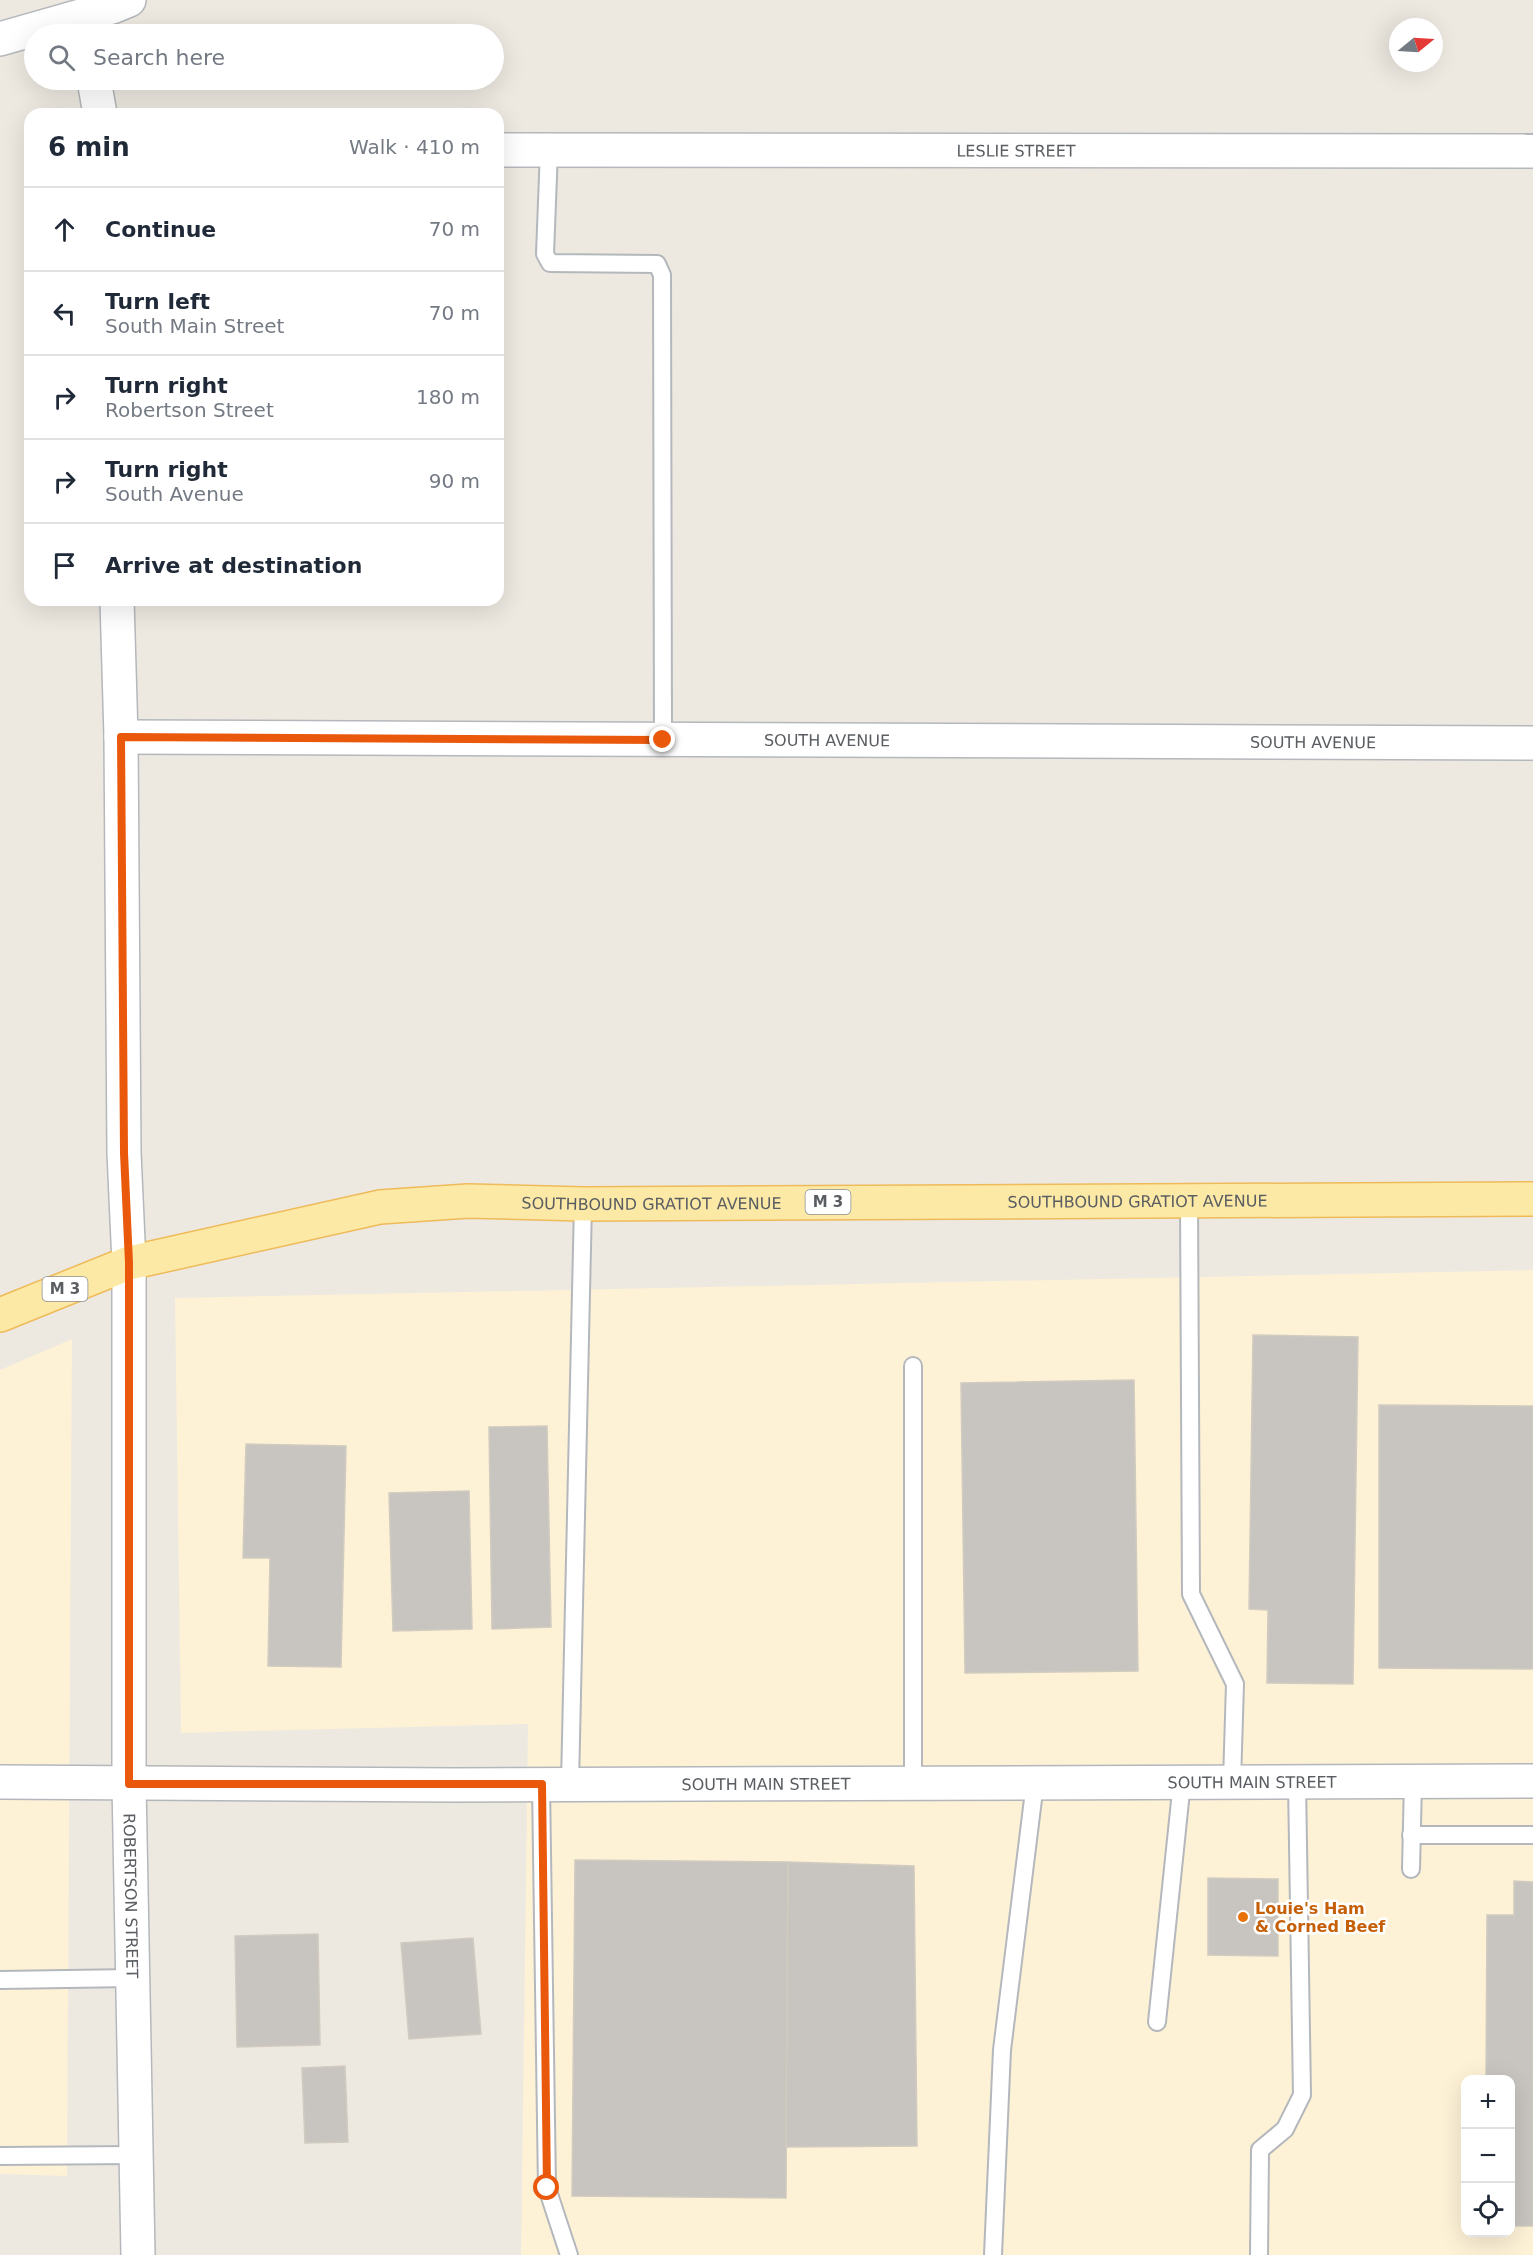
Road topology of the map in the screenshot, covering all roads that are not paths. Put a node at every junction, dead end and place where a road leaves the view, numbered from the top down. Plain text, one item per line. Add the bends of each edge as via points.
1 (114, 10) edge
2 (59, 24) edge
3 (24, 33) edge
4 (0, 39) edge
5 (96, 90) edge
6 (99, 108) edge
7 (504, 150) edge
8 (549, 150) junction
9 (1533, 151) edge
10 (117, 606) edge
11 (121, 737) junction
12 (663, 740) junction
13 (1533, 743) edge
14 (1533, 1199) edge
15 (1189, 1200) junction
16 (584, 1204) junction
17 (129, 1263) junction
18 (0, 1315) edge
19 (913, 1366) dead end
20 (0, 1782) edge
21 (1182, 1782) junction
22 (1232, 1782) junction
23 (1297, 1782) junction
24 (1413, 1782) junction
25 (1533, 1782) edge
26 (913, 1783) junction
27 (1035, 1783) junction
28 (129, 1784) junction
29 (556, 1784) junction
30 (1411, 1835) junction
31 (1533, 1835) edge
32 (1411, 1869) dead end
33 (133, 1978) junction
34 (0, 1980) edge
35 (1157, 2022) dead end
36 (136, 2155) junction
37 (0, 2156) edge
38 (138, 2255) edge
39 (569, 2255) edge
40 (993, 2255) edge
41 (1259, 2255) edge

1 - 2 street
3 - 4 street
5 - 6 street
7 - 8 street, LESLIE STREET
8 - 9 street, LESLIE STREET
8 - 12 lane via 545,254 550,263 657,264 662,275
10 - 11 street, ROBERTSON STREET
11 - 12 street, SOUTH AVENUE
11 - 17 street, ROBERTSON STREET via 124,1153
12 - 13 street, SOUTH AVENUE
14 - 15 main road, SOUTHBOUND GRATIOT AVENUE / M 3
15 - 16 main road, SOUTHBOUND GRATIOT AVENUE / M 3
15 - 22 lane via 1191,1594 1235,1684
16 - 17 main road, SOUTHBOUND GRATIOT AVENUE / M 3 via 468,1201 381,1207
16 - 29 lane
17 - 18 main road, SOUTHBOUND GRATIOT AVENUE / M 3
17 - 28 street, ROBERTSON STREET
19 - 26 lane
20 - 28 street, SOUTH MAIN STREET
21 - 22 street, SOUTH MAIN STREET
21 - 27 street, SOUTH MAIN STREET
21 - 35 lane
22 - 23 street, SOUTH MAIN STREET
23 - 24 street, SOUTH MAIN STREET
23 - 41 lane via 1302,2095 1285,2129 1260,2150
24 - 25 street, SOUTH MAIN STREET
24 - 30 lane
26 - 27 street, SOUTH MAIN STREET
26 - 29 street, SOUTH MAIN STREET
27 - 40 lane via 1002,2050
28 - 29 street, SOUTH MAIN STREET
28 - 33 street, ROBERTSON STREET
29 - 39 lane via 547,2188
30 - 31 lane
30 - 32 lane
33 - 34 lane
33 - 36 street, ROBERTSON STREET
36 - 37 lane
36 - 38 street, ROBERTSON STREET

